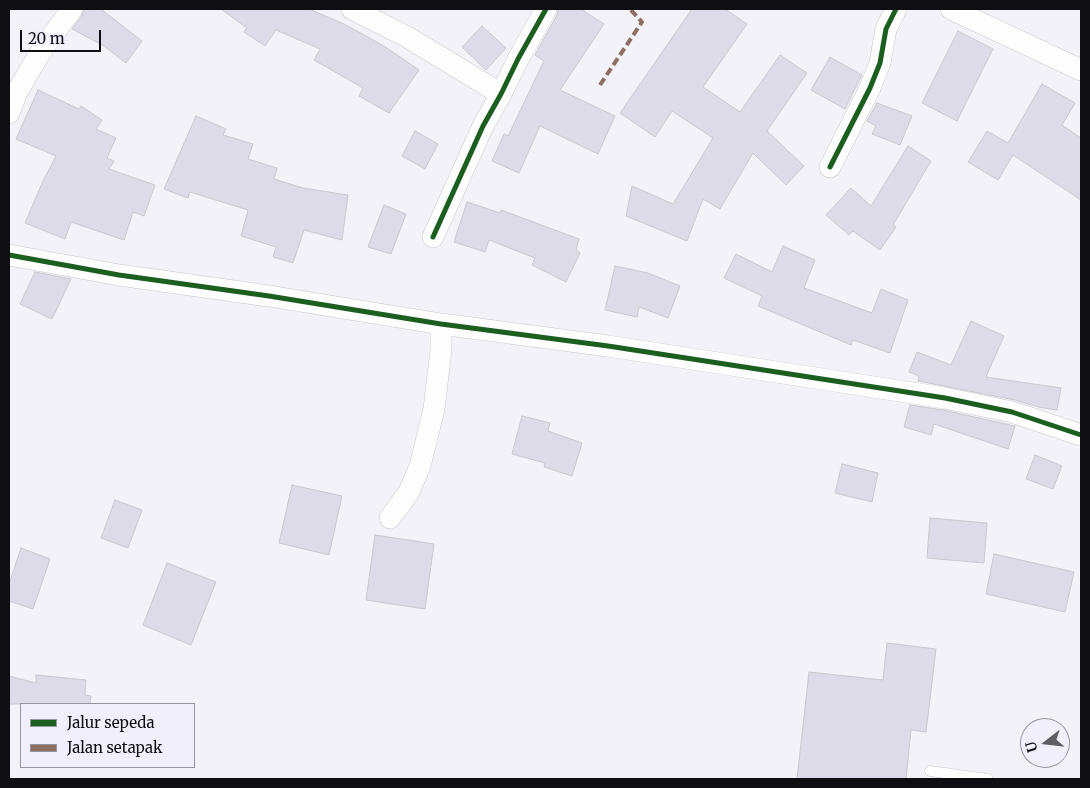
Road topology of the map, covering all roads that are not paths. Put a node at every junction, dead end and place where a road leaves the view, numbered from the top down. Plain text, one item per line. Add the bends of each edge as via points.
1 (72, 9) edge
2 (352, 9) edge
3 (546, 9) edge
4 (896, 9) edge
5 (951, 9) edge
6 (1081, 70) edge
7 (501, 94) junction
8 (9, 113) edge
9 (830, 167) dead end
10 (433, 237) dead end
11 (9, 255) edge
12 (441, 324) junction
13 (1081, 435) edge
14 (390, 518) dead end
15 (930, 771) dead end
16 (988, 779) edge

1 - 8 street via 17,92
2 - 7 street via 408,38
3 - 7 street
4 - 9 street via 886,29 880,63 870,88
5 - 6 street
7 - 10 street via 483,126
11 - 12 street
12 - 13 street via 556,338 945,398 1012,412
12 - 14 street via 434,409 420,466 409,492
15 - 16 lane

